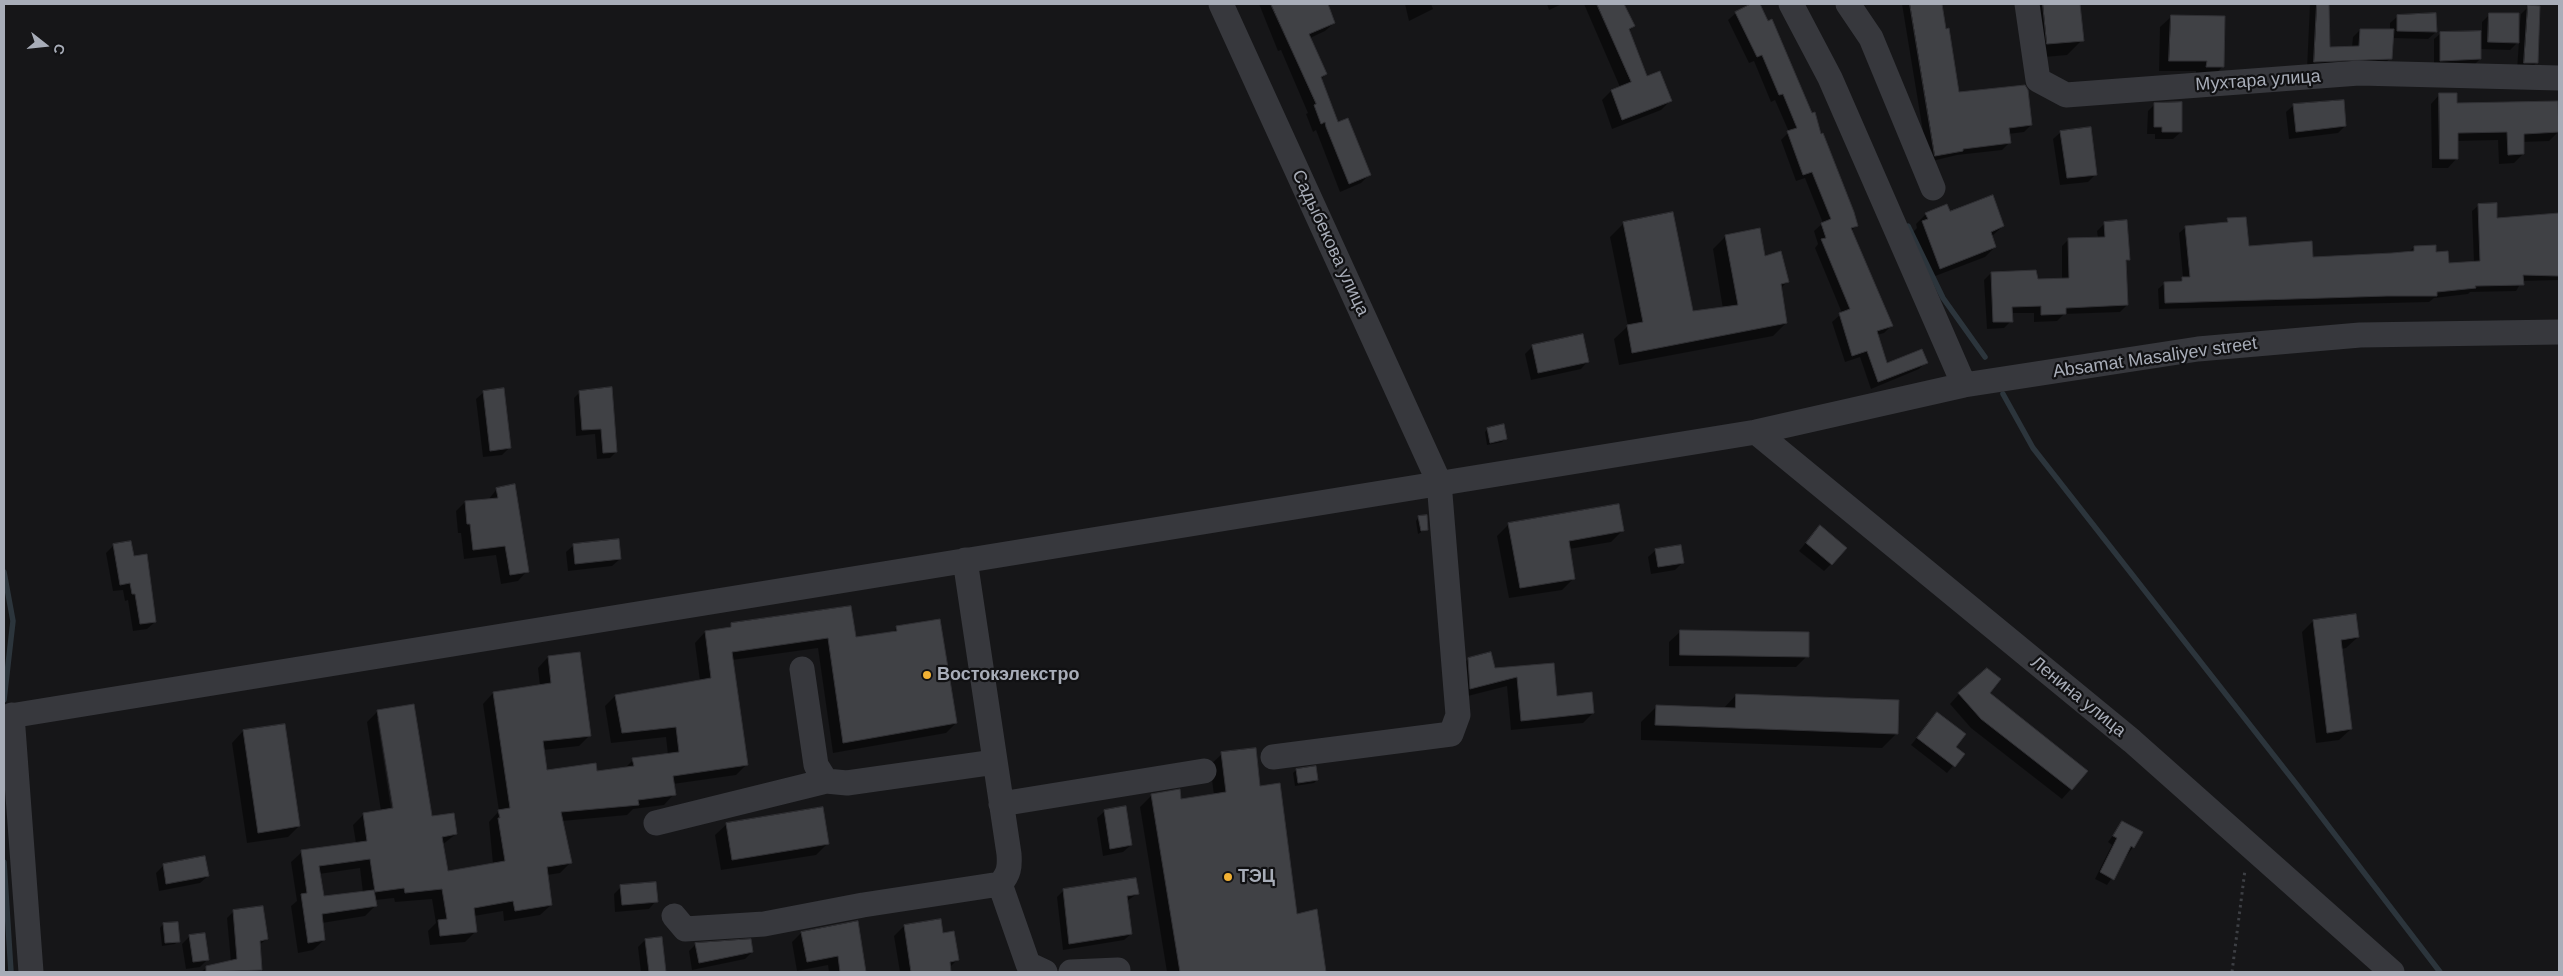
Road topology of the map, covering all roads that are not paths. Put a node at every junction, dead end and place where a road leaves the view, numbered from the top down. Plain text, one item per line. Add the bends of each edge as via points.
1 (1221, 4) edge
2 (1791, 4) edge
3 (1848, 4) edge
4 (2027, 4) edge
5 (2559, 78) edge
6 (1932, 188) dead end
7 (2559, 332) edge
8 (1964, 385) junction
9 (1756, 432) junction
10 (1439, 482) junction
11 (965, 560) junction
12 (802, 669) dead end
13 (8, 716) edge
14 (1273, 757) dead end
15 (995, 762) junction
16 (1204, 771) dead end
17 (826, 781) junction
18 (1001, 804) junction
19 (656, 823) dead end
20 (1000, 884) junction
21 (674, 916) dead end
22 (1118, 970) dead end
23 (31, 972) edge
24 (1045, 972) edge
25 (1071, 972) edge
26 (2392, 972) edge

1 - 10 street, Садыбекова улица
2 - 8 street via 1830,78
3 - 6 street via 1871,38
4 - 5 street, Мухтара улица via 2038,80 2066,94 2359,73
7 - 8 street, Absamat Masaliyev street via 2360,335 2198,349
8 - 9 street, Absamat Masaliyev street
9 - 10 street, Absamat Masaliyev street
9 - 26 street, Ленина улица via 2132,741
10 - 11 street, Absamat Masaliyev street
10 - 14 street, Садыбекова улица via 1458,715 1451,734
11 - 13 street, Absamat Masaliyev street
11 - 15 street
12 - 17 street via 816,765
13 - 23 street
15 - 17 street via 847,783
15 - 18 street
16 - 18 street
17 - 19 street
18 - 20 street via 1010,868
20 - 21 street via 764,924 685,929
20 - 24 street via 1028,964
22 - 25 street

